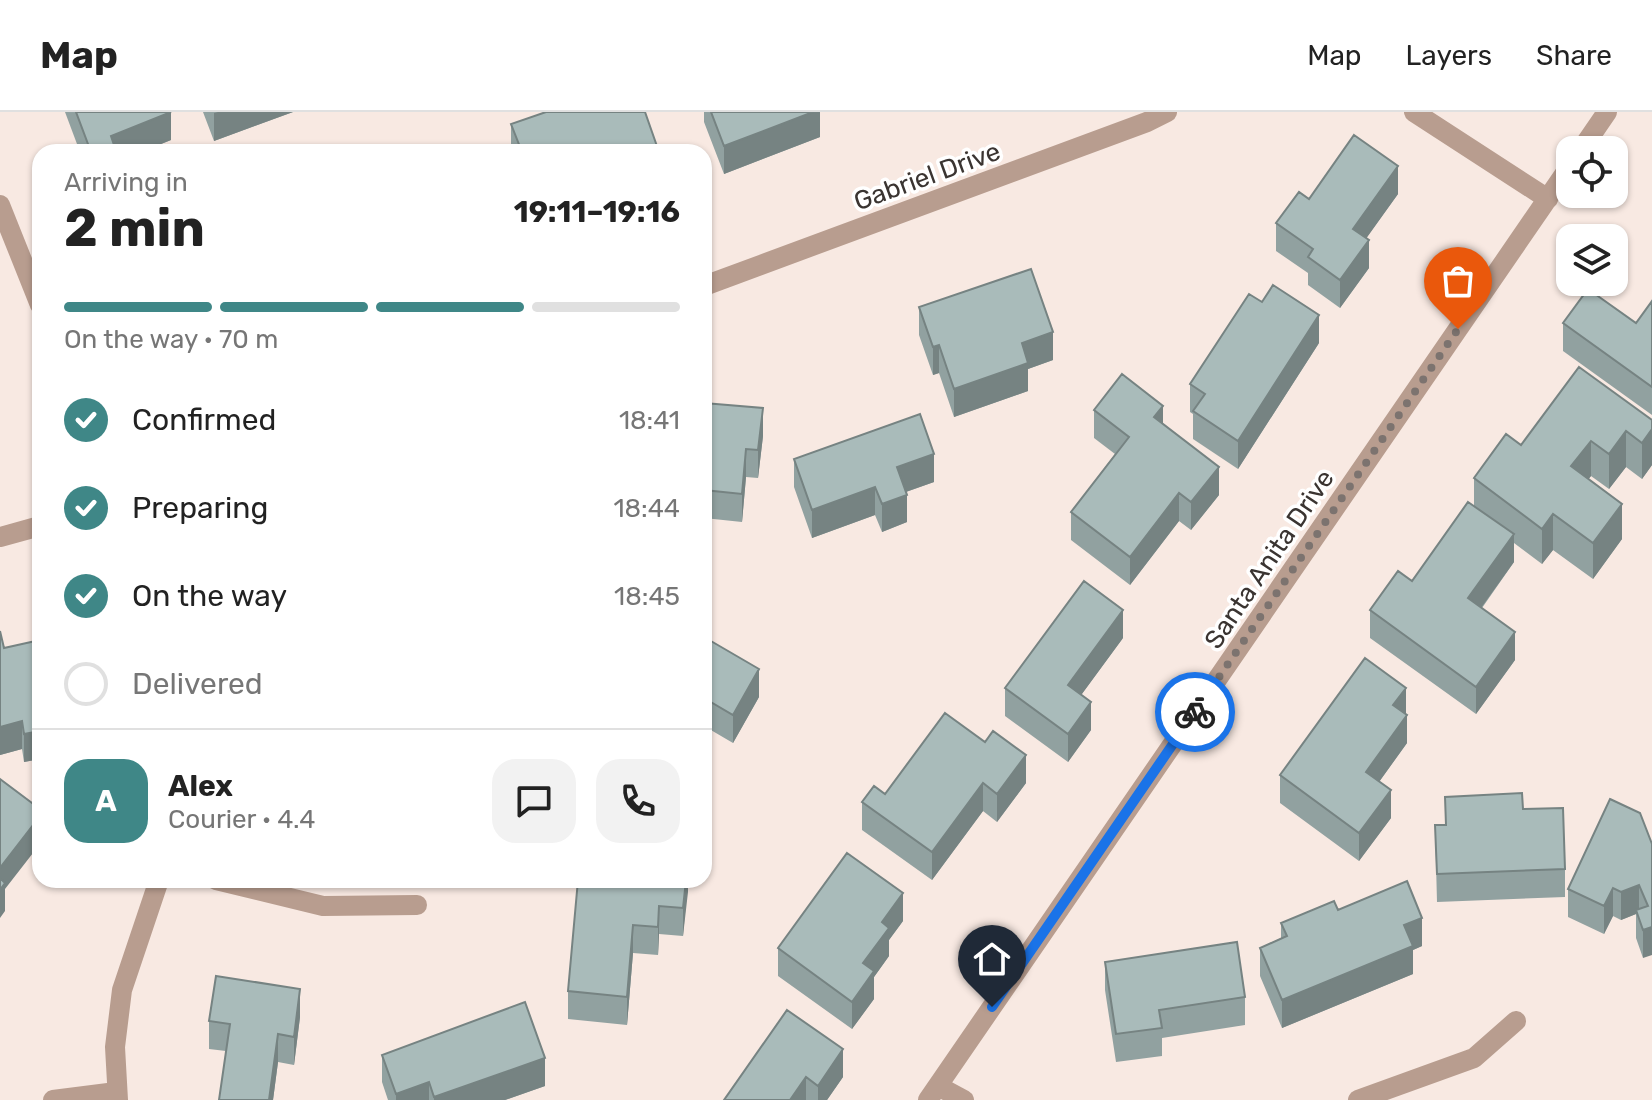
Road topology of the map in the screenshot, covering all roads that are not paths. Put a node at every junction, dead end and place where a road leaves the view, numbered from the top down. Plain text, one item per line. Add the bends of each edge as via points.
1 (1167, 112) edge
2 (1414, 112) edge
3 (1607, 112) edge
4 (1591, 136) edge
5 (1556, 187) edge
6 (1548, 199) junction
7 (0, 205) edge
8 (712, 283) edge
9 (32, 285) edge
10 (32, 528) edge
11 (0, 537) edge
12 (156, 888) edge
13 (249, 888) edge
14 (417, 905) dead end
15 (1516, 1021) dead end
16 (933, 1093) edge
17 (117, 1096) edge
18 (53, 1100) edge
19 (964, 1100) edge
20 (1358, 1100) edge

1 - 8 street, Gabriel Drive
2 - 6 street
3 - 4 street
5 - 6 street, Santa Anita Drive
6 - 16 street, Santa Anita Drive
7 - 9 street
10 - 11 street
12 - 17 street via 122,990 115,1047
13 - 14 street via 323,906
15 - 20 street via 1474,1058
16 - 19 street
17 - 18 street

